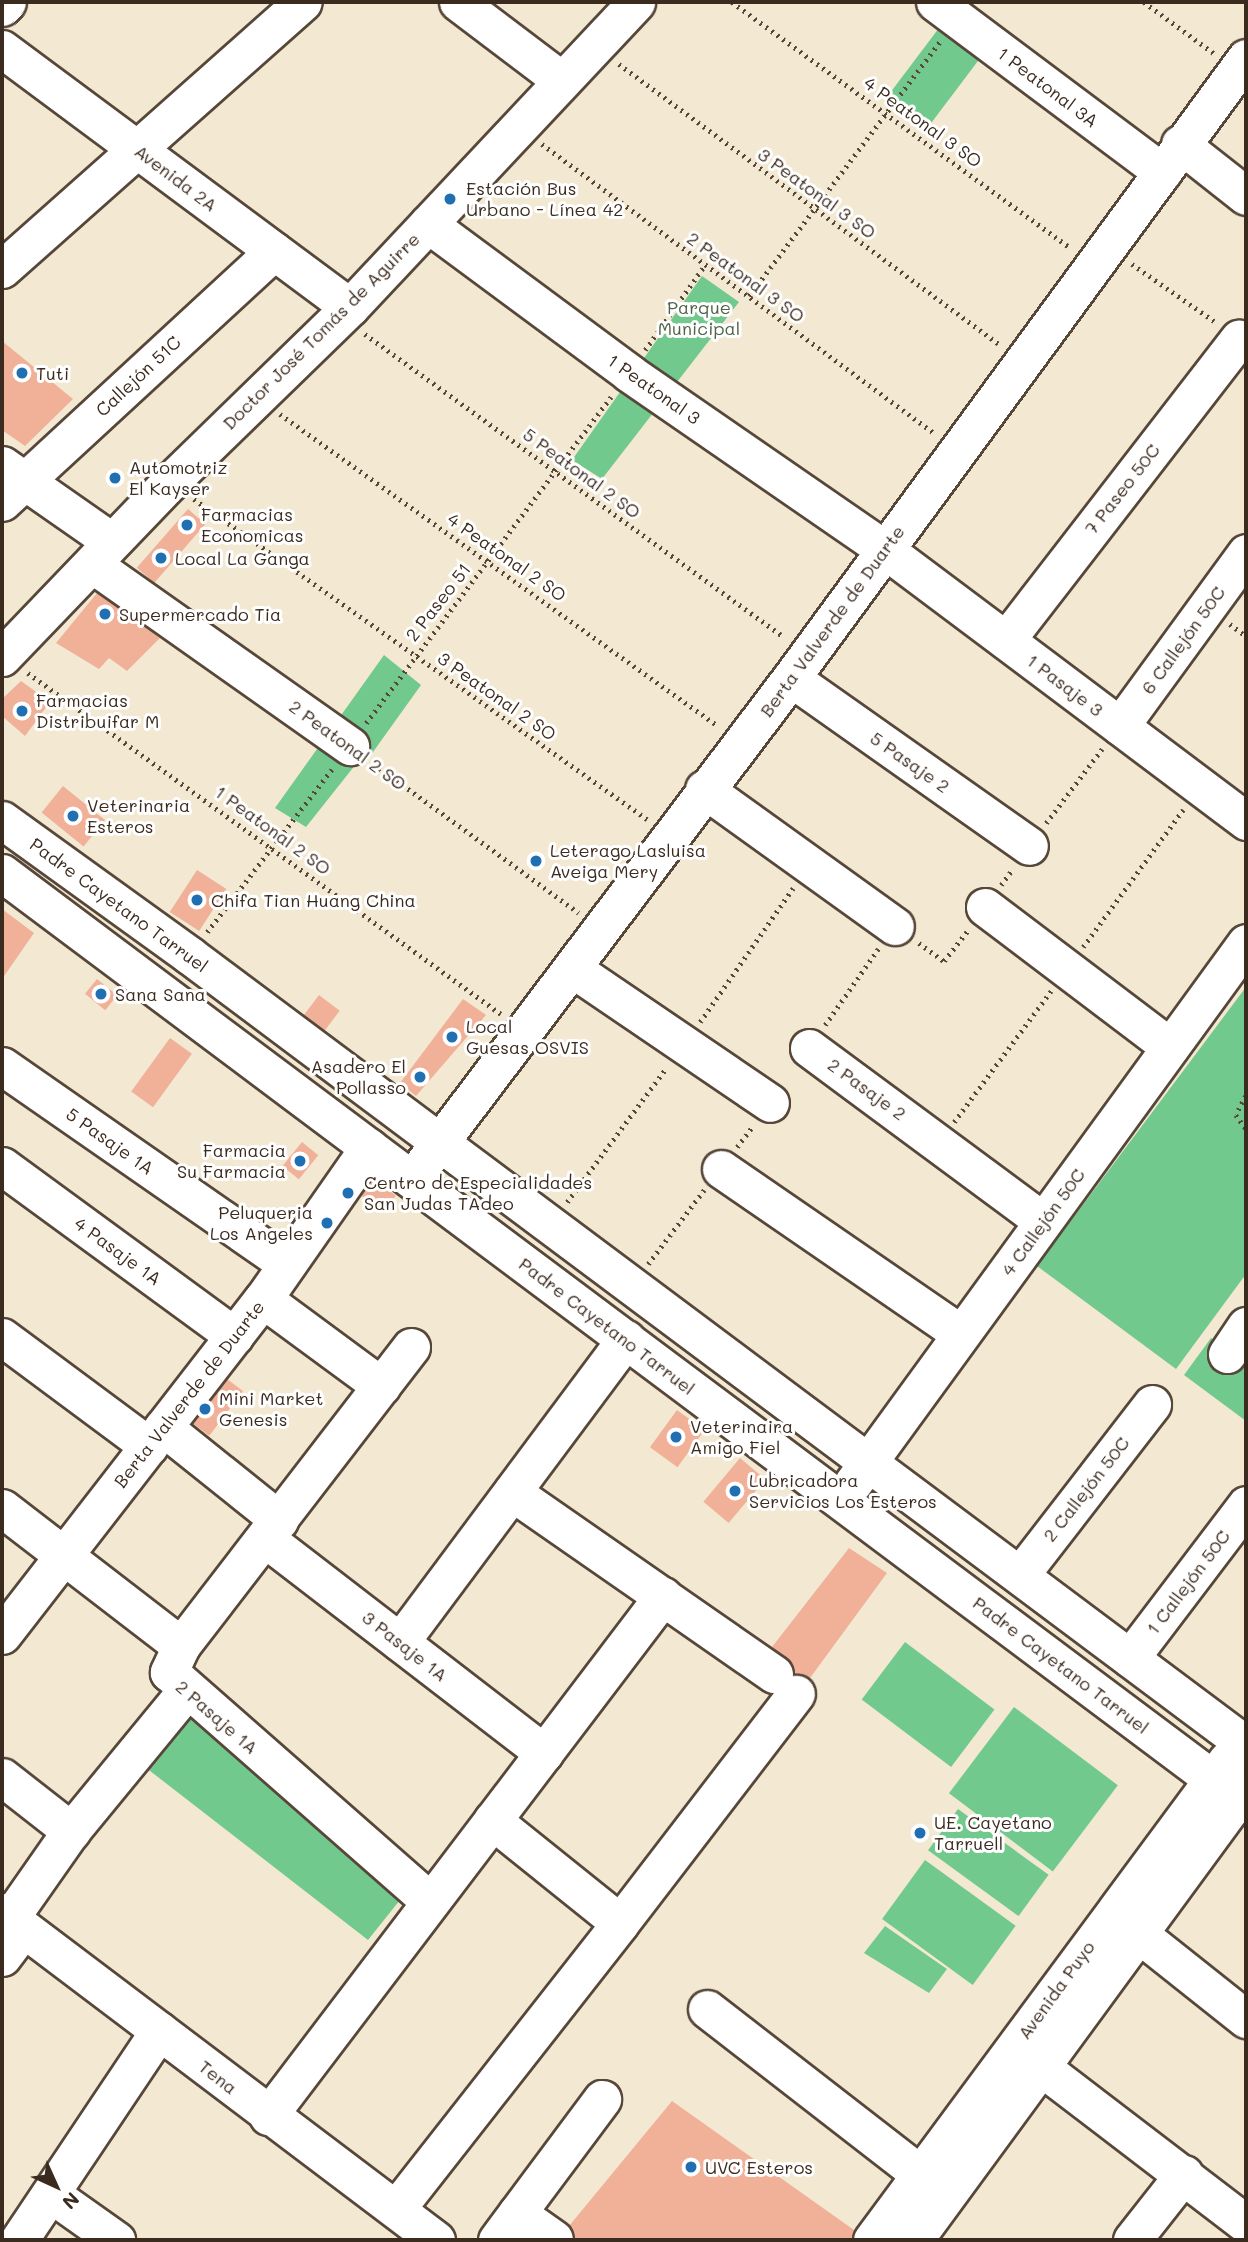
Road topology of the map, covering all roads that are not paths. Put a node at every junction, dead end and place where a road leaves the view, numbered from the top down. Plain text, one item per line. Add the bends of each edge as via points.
1 (7, 2) edge
2 (303, 2) edge
3 (458, 2) edge
4 (636, 2) edge
5 (2, 7) edge
6 (947, 10) edge
7 (2, 50) edge
8 (1241, 63) edge
9 (561, 80) junction
10 (136, 149) junction
11 (1171, 158) junction
12 (1246, 196) edge
13 (428, 224) junction
14 (274, 251) junction
15 (2, 269) edge
16 (345, 312) junction
17 (1239, 338) road end
18 (9, 483) edge
19 (884, 549) junction
20 (101, 553) junction
21 (1246, 553) edge
22 (1006, 640) junction
23 (2, 657) edge
24 (799, 666) junction
25 (1120, 726) junction
26 (350, 746) road end
27 (704, 789) junction
28 (2, 820) edge
29 (1246, 821) edge
30 (1029, 846) dead end
31 (2, 873) edge
32 (985, 907) dead end
33 (895, 926) road end
34 (1246, 943) edge
35 (573, 969) junction
36 (1171, 1047) junction
37 (809, 1048) road end
38 (2, 1066) edge
39 (770, 1103) dead end
40 (440, 1143) junction
41 (369, 1147) junction
42 (2, 1166) edge
43 (721, 1169) dead end
44 (411, 1180) junction
45 (1043, 1221) junction
46 (287, 1265) junction
47 (263, 1299) junction
48 (961, 1334) junction
49 (234, 1336) junction
50 (2, 1337) edge
51 (626, 1339) junction
52 (411, 1347) dead end
53 (381, 1386) junction
54 (1152, 1404) dead end
55 (156, 1437) junction
56 (868, 1462) junction
57 (512, 1492) junction
58 (840, 1500) junction
59 (1246, 1505) edge
60 (2, 1508) edge
61 (273, 1529) junction
62 (64, 1553) junction
63 (1020, 1575) junction
64 (663, 1596) junction
65 (2, 1635) edge
66 (400, 1642) junction
67 (181, 1646) junction
68 (1130, 1658) junction
69 (186, 1690) junction
70 (1244, 1740) edge
71 (544, 1753) junction
72 (2, 1777) edge
73 (1236, 1792) edge
74 (492, 1820) junction
75 (71, 1831) junction
76 (430, 1901) junction
77 (620, 1923) junction
78 (9, 1929) edge
79 (1139, 1934) junction
80 (706, 2009) dead end
81 (1246, 2019) edge
82 (159, 2031) junction
83 (1041, 2067) junction
84 (602, 2099) dead end
85 (268, 2116) junction
86 (920, 2174) junction
87 (1184, 2174) junction
88 (51, 2194) junction
89 (396, 2209) junction
90 (1246, 2224) edge
91 (507, 2226) edge
92 (554, 2239) edge
93 (19, 2240) edge
94 (116, 2240) edge
95 (436, 2240) edge
96 (872, 2240) edge
97 (915, 2240) edge
98 (1132, 2240) edge

1 - 5 street
2 - 10 street
3 - 9 street
4 - 9 street, Doctor José Tomás de Aguirre
6 - 11 street, 1 Peatonal 3A
7 - 10 street, Avenida 2A
8 - 11 street, Berta Valverde de Duarte
9 - 13 street, Doctor José Tomás de Aguirre
10 - 14 street, Avenida 2A
10 - 15 street
11 - 12 street, 1 Peatonal 3A
11 - 19 street, Berta Valverde de Duarte via 1102,258
13 - 16 street, Doctor José Tomás de Aguirre
13 - 19 street, 1 Peatonal 3 via 629,373
14 - 16 street, Avenida 2A
14 - 18 street, Callejón 51C
16 - 20 street, Doctor José Tomás de Aguirre
17 - 22 street, 7 Paseo 50C
18 - 20 street, 2 Peatonal 2 SO
19 - 22 street, 1 Pasaje 3
19 - 24 street, Berta Valverde de Duarte
20 - 23 street, Doctor José Tomás de Aguirre
20 - 26 street, 2 Peatonal 2 SO
21 - 25 street, 6 Callejón 50C
22 - 25 street, 1 Pasaje 3
24 - 27 street, Berta Valverde de Duarte
24 - 30 street, 5 Pasaje 2
25 - 29 street, 1 Pasaje 3
27 - 33 street
27 - 35 street, Berta Valverde de Duarte
28 - 40 street, Padre Cayetano Tarruel
31 - 41 street, Padre Cayetano Tarruel
32 - 36 street
34 - 36 street, 4 Callejón 50C
35 - 39 street
35 - 40 street, Berta Valverde de Duarte
36 - 45 street, 4 Callejón 50C
37 - 45 street, 2 Pasaje 2
38 - 46 street, 5 Pasaje 1A
40 - 44 street, Berta Valverde de Duarte
40 - 56 street, Padre Cayetano Tarruel
41 - 44 street, Padre Cayetano Tarruel
41 - 46 street, Berta Valverde de Duarte
42 - 49 street, 4 Pasaje 1A
43 - 48 street
44 - 51 street, Padre Cayetano Tarruel
45 - 48 street, 4 Callejón 50C
46 - 47 street, Berta Valverde de Duarte
47 - 49 street, Berta Valverde de Duarte
47 - 53 street
48 - 56 street, 4 Callejón 50C
49 - 55 street, Berta Valverde de Duarte
50 - 55 street
51 - 57 street
51 - 58 street, Padre Cayetano Tarruel
52 - 53 street
53 - 61 street
54 - 63 street, 2 Callejón 50C
55 - 61 street, 3 Pasaje 1A
55 - 62 street, Berta Valverde de Duarte
56 - 58 street, 4 Callejón 50C
56 - 63 street, Padre Cayetano Tarruel
57 - 64 street
57 - 66 street
58 - 73 street, Padre Cayetano Tarruel
59 - 68 street, 1 Callejón 50C
60 - 62 street
61 - 66 street, 3 Pasaje 1A
61 - 67 street
62 - 65 street, Berta Valverde de Duarte
62 - 67 street
63 - 68 street, Padre Cayetano Tarruel
64 - 71 street
64 - 77 street via 785,1684
66 - 71 street, 3 Pasaje 1A
67 - 69 street, 2 Pasaje 1A via 169,1672
68 - 70 street, Padre Cayetano Tarruel
69 - 75 street
69 - 76 street, 2 Pasaje 1A
70 - 73 street, Avenida Puyo
71 - 74 street
72 - 75 street
73 - 79 street, Avenida Puyo
73 - 86 street, Avenida Puyo
74 - 76 street
74 - 77 street
75 - 78 street
76 - 85 street
77 - 89 street
78 - 82 street, Tena
79 - 81 street
79 - 83 street, Avenida Puyo
80 - 86 street
82 - 85 street, Tena
82 - 88 street
83 - 87 street
83 - 97 street, Avenida Puyo
84 - 91 street
85 - 89 street, Tena
86 - 96 street, Avenida Puyo
87 - 90 street
87 - 98 street
88 - 93 street
88 - 94 street
89 - 95 street, Tena
91 - 92 street

